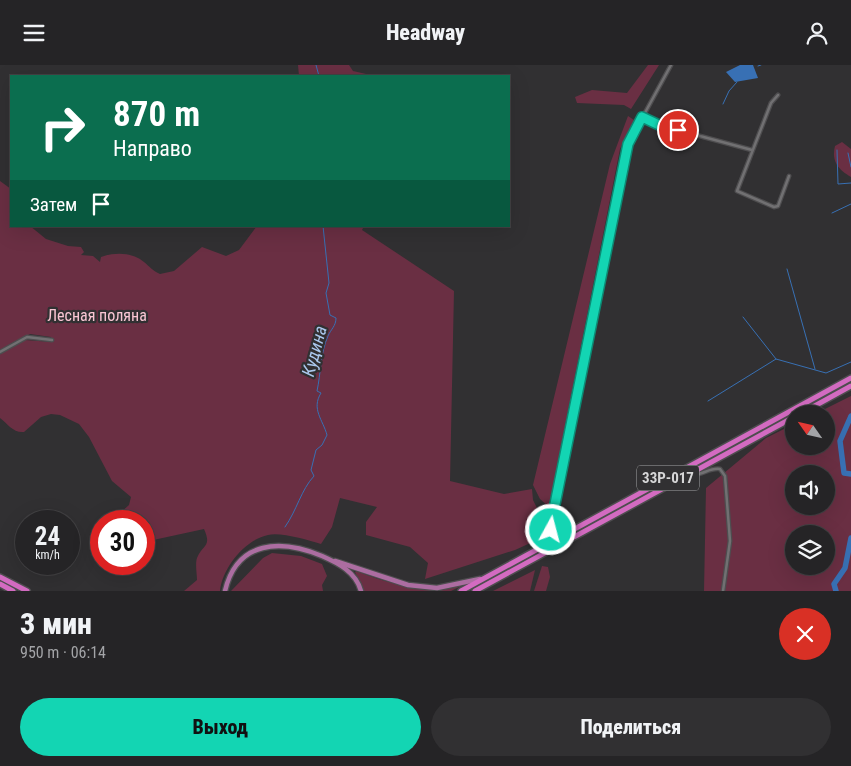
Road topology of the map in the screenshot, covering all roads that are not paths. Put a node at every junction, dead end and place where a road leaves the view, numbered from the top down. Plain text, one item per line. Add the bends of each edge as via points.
1 (671, 65) edge
2 (778, 95) dead end
3 (642, 117) junction
4 (752, 150) junction
5 (789, 176) dead end
6 (52, 340) dead end
7 (0, 352) edge
8 (851, 378) edge
9 (851, 386) edge
10 (816, 405) edge
11 (785, 422) edge
12 (690, 474) junction
13 (556, 540) junction
14 (329, 559) junction
15 (0, 577) edge
16 (484, 578) junction
17 (0, 585) edge
18 (13, 591) edge
19 (27, 591) edge
20 (225, 591) edge
21 (361, 591) edge
22 (461, 591) edge
23 (475, 591) edge
24 (723, 591) edge

1 - 3 street
2 - 4 street via 771,103
3 - 4 street via 659,125
3 - 13 street via 628,144 561,470 551,525
4 - 5 street via 738,193 778,206
6 - 7 street via 27,337
8 - 13 highway, 33Р-017
9 - 10 highway
11 - 12 highway, 33Р-017
12 - 23 highway, 33Р-017
12 - 24 street via 713,468 720,469 725,476 730,541
13 - 16 highway, 33Р-017
14 - 16 main road via 408,585 436,588
14 - 20 main road via 298,547 265,547 242,559 231,574
14 - 21 main road via 353,575
15 - 19 highway
16 - 22 highway, 33Р-017
17 - 18 highway

